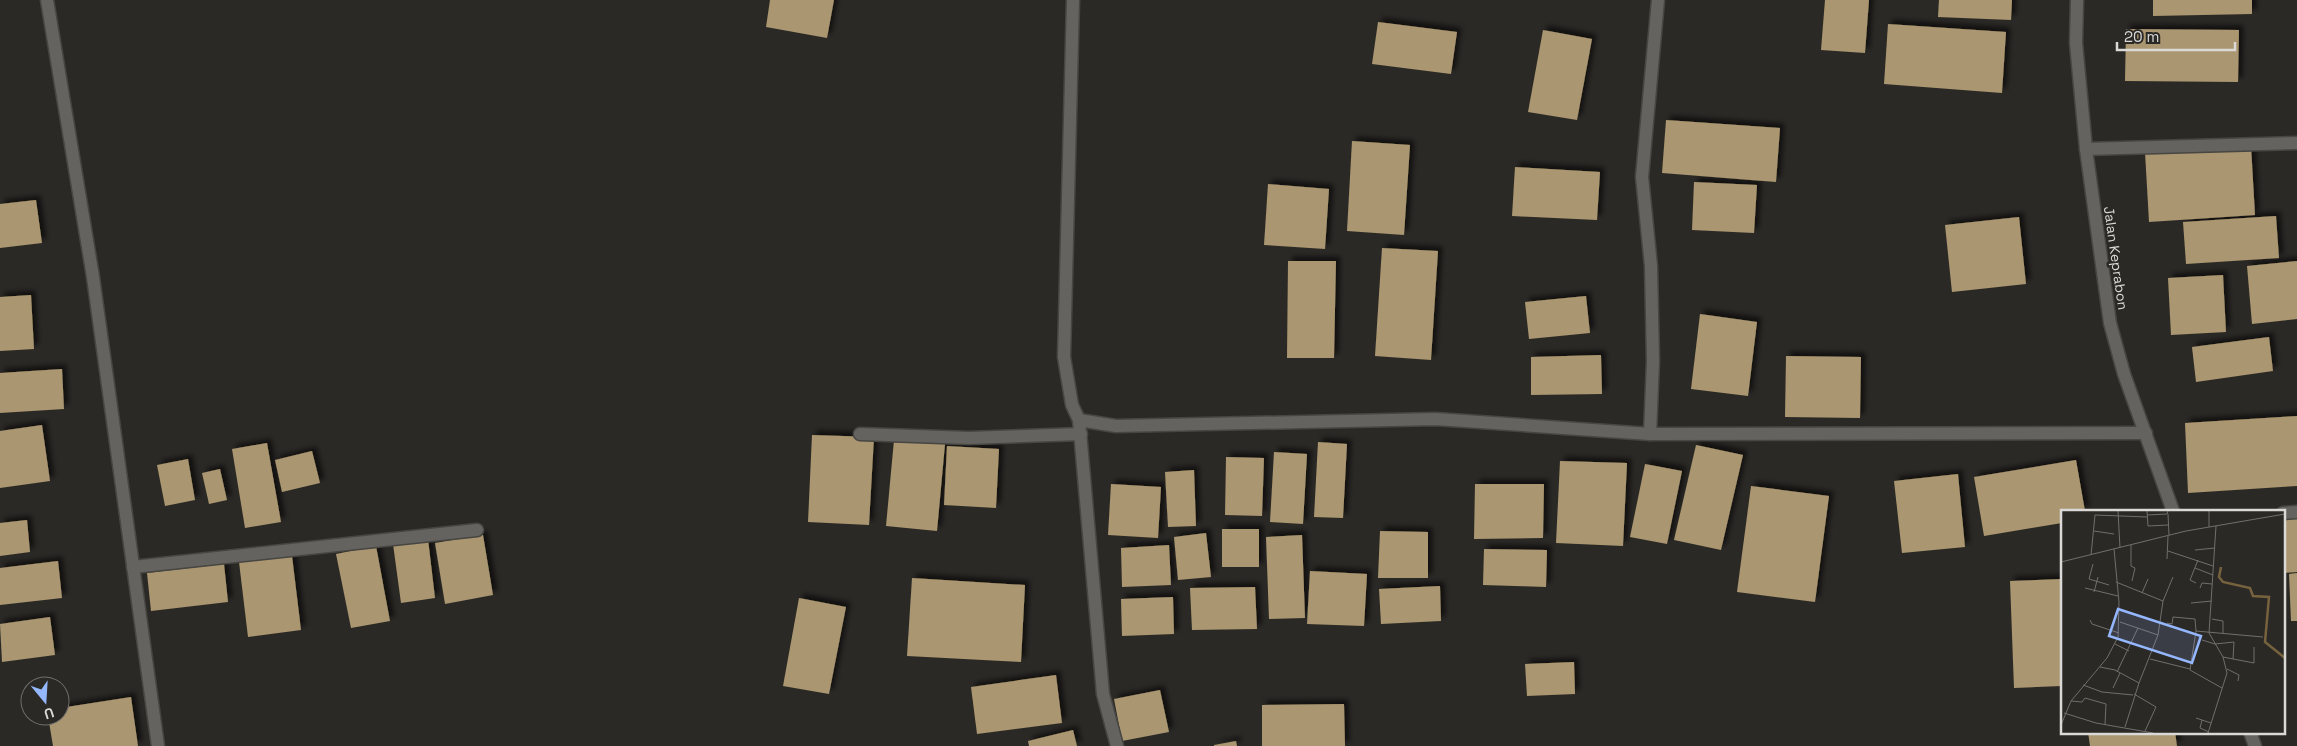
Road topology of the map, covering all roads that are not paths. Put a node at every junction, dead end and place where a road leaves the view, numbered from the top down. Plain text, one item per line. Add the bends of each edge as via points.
1 (47, 0) edge
2 (1073, 0) edge
3 (1658, 0) edge
4 (2077, 0) edge
5 (2297, 143) edge
6 (2086, 150) junction
7 (1079, 420) junction
8 (2146, 433) junction
9 (860, 434) dead end
10 (1081, 434) junction
11 (1650, 434) junction
12 (2173, 510) edge
13 (2297, 512) edge
14 (2284, 514) edge
15 (477, 530) dead end
16 (133, 567) junction
17 (2251, 734) edge
18 (158, 746) edge
19 (1117, 746) edge
20 (2255, 746) edge

1 - 16 street via 93,277
2 - 7 street via 1064,357 1072,405
3 - 11 street via 1642,177 1651,266 1653,362
4 - 6 street, Jalan Keprabon via 2076,43
5 - 6 street
6 - 8 street, Jalan Keprabon via 2110,323 2124,374
7 - 10 street
7 - 11 street via 1116,426 1436,419
8 - 11 street
8 - 12 street, Jalan Keprabon
9 - 10 street via 969,438
10 - 19 street via 1103,694
13 - 14 street
15 - 16 street
16 - 18 street
17 - 20 street

